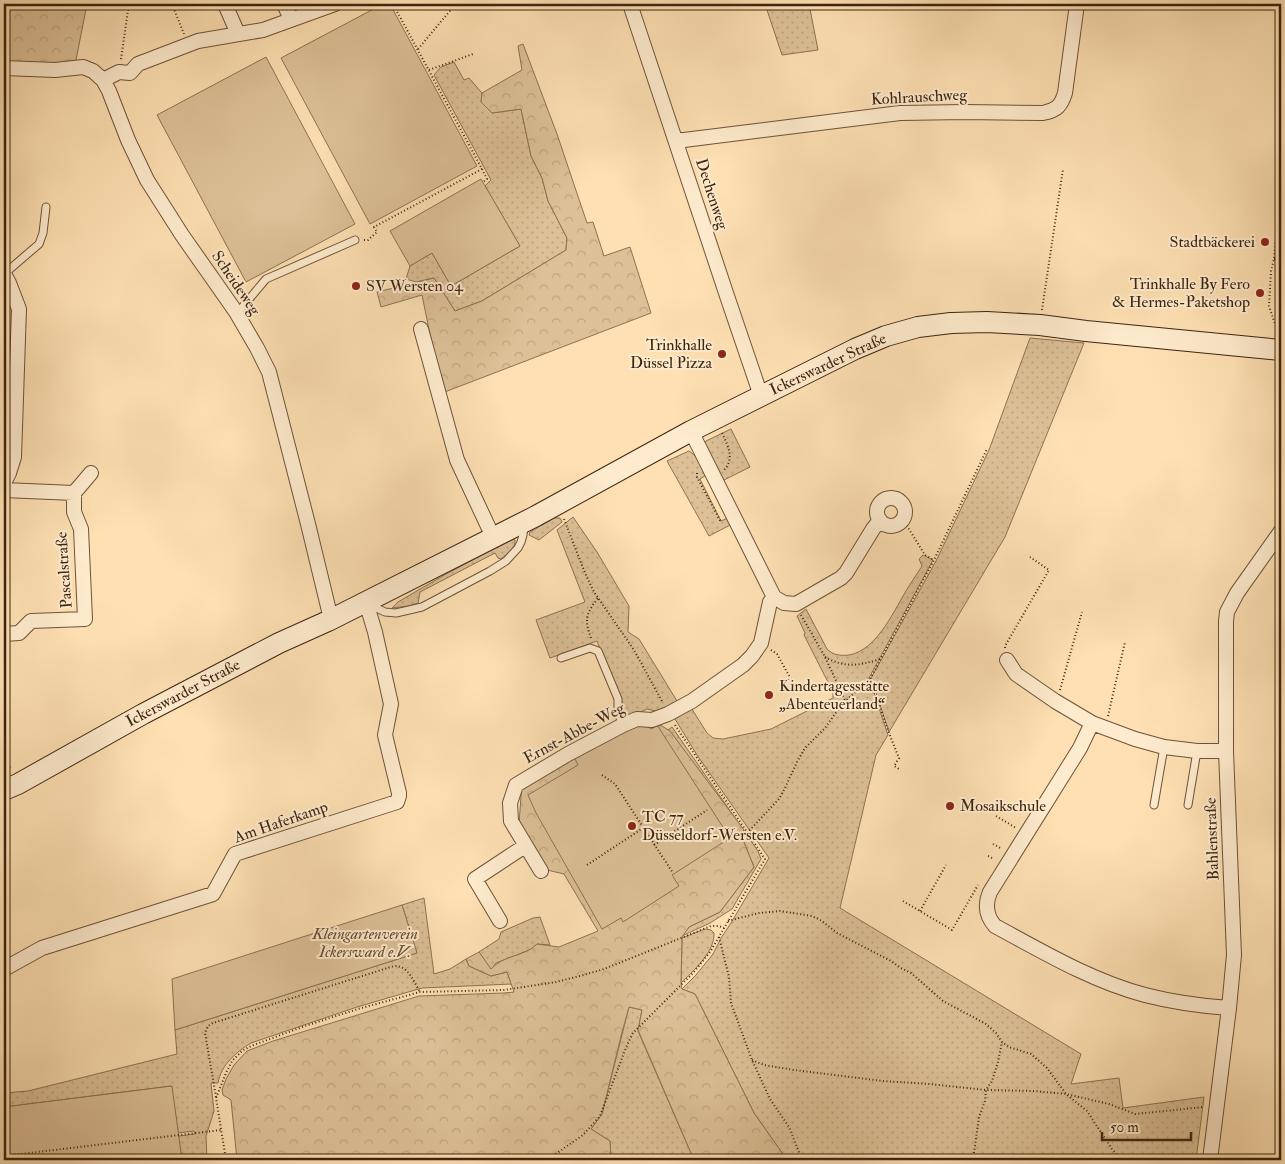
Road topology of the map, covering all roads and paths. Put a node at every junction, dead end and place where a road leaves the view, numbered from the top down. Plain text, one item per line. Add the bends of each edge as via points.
1 (129, 4) edge
2 (172, 4) edge
3 (226, 4) edge
4 (284, 4) edge
5 (335, 4) edge
6 (393, 4) edge
7 (460, 4) edge
8 (630, 4) edge
9 (1077, 4) edge
10 (291, 20) junction
11 (238, 34) junction
12 (188, 45) junction
13 (418, 50) junction
14 (473, 54) dead end
15 (4, 68) edge
16 (429, 70) junction
17 (119, 72) junction
18 (102, 80) junction
19 (676, 141) junction
20 (482, 169) junction
21 (1063, 169) dead end
22 (1281, 180) edge
23 (483, 182) dead end
24 (46, 208) dead end
25 (355, 240) joint
26 (1274, 259) junction
27 (1281, 259) edge
28 (4, 274) edge
29 (236, 312) junction
30 (1040, 325) junction
31 (1281, 326) edge
32 (421, 329) dead end
33 (1277, 329) junction
34 (1280, 342) edge
35 (761, 396) junction
36 (715, 419) junction
37 (691, 431) junction
38 (987, 449) dead end
39 (91, 473) dead end
40 (715, 478) junction
41 (4, 483) edge
42 (4, 490) edge
43 (74, 493) junction
44 (556, 505) junction
45 (880, 520) junction
46 (523, 522) junction
47 (900, 523) junction
48 (1281, 531) edge
49 (493, 537) junction
50 (1030, 557) dead end
51 (934, 560) junction
52 (774, 597) junction
53 (598, 598) junction
54 (366, 602) junction
55 (796, 604) junction
56 (1082, 612) dead end
57 (331, 619) junction
58 (4, 634) edge
59 (1125, 642) dead end
60 (761, 643) junction
61 (592, 648) junction
62 (825, 657) junction
63 (561, 658) dead end
64 (880, 659) junction
65 (1007, 660) joint
66 (870, 678) junction
67 (792, 682) dead end
68 (846, 700) junction
69 (1055, 701) junction
70 (670, 717) junction
71 (623, 725) junction
72 (1098, 726) junction
73 (1164, 747) junction
74 (1197, 751) junction
75 (1226, 751) junction
76 (899, 769) dead end
77 (602, 775) dead end
78 (4, 790) edge
79 (1154, 805) dead end
80 (1188, 805) dead end
81 (706, 810) dead end
82 (996, 816) dead end
83 (643, 828) junction
84 (747, 833) junction
85 (1027, 834) junction
86 (654, 845) junction
87 (525, 846) junction
88 (587, 865) dead end
89 (946, 865) dead end
90 (541, 872) dead end
91 (673, 873) dead end
92 (978, 885) dead end
93 (902, 901) dead end
94 (920, 911) junction
95 (500, 921) dead end
96 (728, 921) junction
97 (724, 928) junction
98 (719, 937) junction
99 (4, 969) edge
100 (420, 992) junction
101 (1228, 1008) junction
102 (1002, 1042) junction
103 (752, 1060) junction
104 (986, 1090) junction
105 (1066, 1094) junction
106 (216, 1098) junction
107 (1216, 1108) junction
108 (221, 1130) junction
109 (4, 1156) edge
110 (226, 1160) edge
111 (547, 1160) edge
112 (802, 1160) edge
113 (973, 1160) edge
114 (1122, 1160) edge
115 (1210, 1160) edge

1 - 17 path
2 - 12 path
3 - 11 street
4 - 10 street
5 - 10 street
6 - 13 path
7 - 13 path via 454,6
8 - 19 street, Dechenweg
9 - 19 street, Kohlrauschweg via 1065,93 1058,107 1052,111 900,113
10 - 11 street
11 - 12 street
12 - 17 street via 138,64 130,73
13 - 16 path
14 - 16 path
15 - 18 street via 56,70 83,67
16 - 20 path
17 - 18 street
18 - 29 street, Scheideweg via 148,180
19 - 35 street, Dechenweg
20 - 23 path via 487,179
20 - 25 path via 374,227 377,232 368,240
21 - 30 path
22 - 26 path
24 - 28 lane via 39,244
25 - 29 lane via 266,279
26 - 27 path
26 - 33 path via 1269,306
28 - 41 street via 19,309 14,458
29 - 57 street, Scheideweg via 269,372
30 - 34 main road, Ickerswarder Straße via 1094,332
30 - 35 main road, Ickerswarder Straße via 988,322 918,327 855,349
31 - 33 path
32 - 49 street via 457,460
33 - 34 path
35 - 36 main road, Ickerswarder Straße
36 - 37 main road, Ickerswarder Straße
36 - 40 path via 730,457 728,466
37 - 40 street
37 - 44 main road, Ickerswarder Straße
38 - 51 path
39 - 43 street
40 - 52 street
42 - 43 street
43 - 58 street, Pascalstraße via 74,512 81,529 85,619 31,621 19,633
44 - 46 main road, Ickerswarder Straße
44 - 53 path
45 - 47 street via 888,526
45 - 47 street via 877,511 880,504 892,498 905,509
45 - 55 street via 841,578
46 - 49 main road, Ickerswarder Straße
46 - 54 lane via 521,542 506,561 422,607 396,613 385,612
47 - 51 path via 907,526 925,555
48 - 75 street, Bahlenstraße via 1237,593 1228,612
49 - 54 main road, Ickerswarder Straße
50 - 65 path via 1049,570 1005,646
51 - 64 path
52 - 55 street via 784,603
52 - 60 street, Ernst-Abbe-Weg
53 - 61 path via 586,617
53 - 70 path via 634,650
54 - 57 main road, Ickerswarder Straße
54 - 99 street, Am Haferkamp via 391,704 385,736 399,793 397,802 235,854 213,894 42,948
55 - 62 path
56 - 69 path
57 - 78 main road, Ickerswarder Straße via 143,714
59 - 72 path
60 - 67 path via 777,654
60 - 70 street, Ernst-Abbe-Weg via 743,665
61 - 63 lane
61 - 71 lane via 598,651 618,699 618,713
62 - 64 path via 837,663 854,665
62 - 68 path
64 - 66 path
65 - 69 street via 1016,674
66 - 68 path
66 - 76 path via 898,758 894,766
68 - 84 path via 801,754 779,799
69 - 72 street
70 - 71 street, Ernst-Abbe-Weg via 637,719
70 - 84 path
71 - 87 street, Ernst-Abbe-Weg via 516,785 510,803 511,821
72 - 73 street
72 - 85 street via 1080,748
73 - 74 street
73 - 79 lane
74 - 75 street
74 - 80 lane
75 - 101 street, Bahlenstraße via 1234,955
77 - 83 path via 615,784
81 - 86 path
82 - 85 path
83 - 86 path
83 - 88 path
84 - 96 path via 765,860
85 - 101 street via 987,898 987,914 995,926 1050,956 1115,985 1176,1001
86 - 91 path
87 - 90 street, Ernst-Abbe-Weg
87 - 95 street via 475,879
89 - 94 path
92 - 94 path via 952,930
93 - 94 path
96 - 97 path
96 - 102 path via 780,911 812,916 911,973 943,1001 986,1024
97 - 98 path
97 - 100 path via 711,926 604,969 556,982 504,990
98 - 103 path via 729,977 731,1003
98 - 111 path via 694,972 633,1033 600,1116 583,1135
100 - 106 path via 358,1009 251,1046 232,1061
100 - 106 path via 399,965 213,1023 205,1033
101 - 107 street, Bahlenstraße
102 - 104 path via 992,1081
102 - 105 path via 1031,1054 1047,1068
103 - 104 path via 813,1073
103 - 112 path via 770,1100 789,1127
104 - 105 path
104 - 113 path
105 - 107 path via 1135,1114
105 - 114 path via 1087,1111
106 - 108 path
107 - 115 street, Bahlenstraße
108 - 109 path
108 - 110 path

